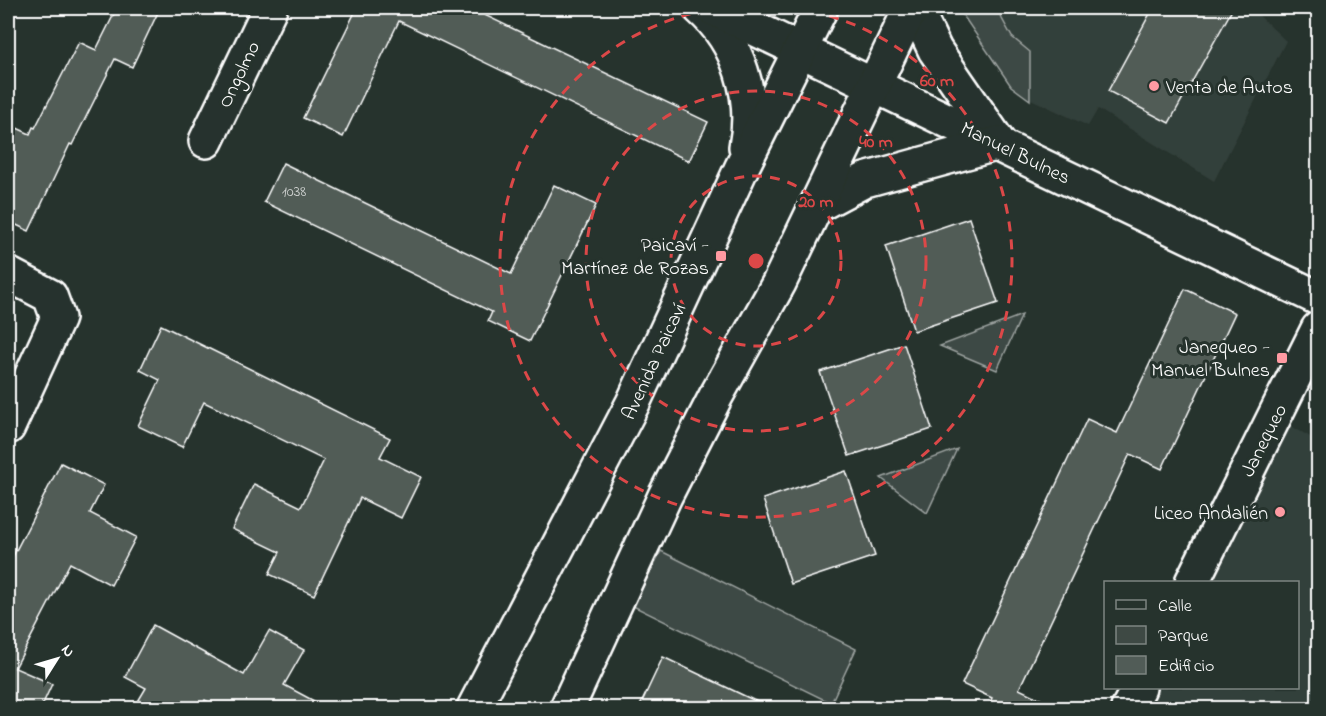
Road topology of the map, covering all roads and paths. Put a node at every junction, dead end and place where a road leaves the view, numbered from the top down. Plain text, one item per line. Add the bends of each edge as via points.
1 (270, 8) edge
2 (700, 8) edge
3 (712, 8) edge
4 (821, 8) edge
5 (910, 8) edge
6 (915, 8) edge
7 (800, 50) junction
8 (874, 85) junction
9 (206, 141) dead end
10 (999, 143) junction
11 (742, 167) junction
12 (816, 206) junction
13 (8, 274) edge
14 (1318, 298) edge
15 (1318, 329) edge
16 (8, 427) edge
17 (1192, 581) edge
18 (1138, 689) edge
19 (474, 708) edge
20 (567, 708) edge
21 (1128, 708) edge

1 - 9 main road, Ongolmo
2 - 11 main road via 728,42 743,76 749,111
3 - 7 main road, Manuel Bulnes
4 - 7 main road, Avenida Paicaví
5 - 8 main road
6 - 10 main road via 935,50
7 - 8 main road, Manuel Bulnes
7 - 11 main road, Avenida Paicaví
8 - 10 main road, Manuel Bulnes
8 - 12 main road
10 - 12 main road via 865,180
10 - 14 main road, Manuel Bulnes
11 - 19 main road, Avenida Paicaví via 633,403
12 - 20 main road via 665,496
13 - 16 main road via 50,296 58,318
15 - 17 main road, Janequeo
18 - 21 main road

